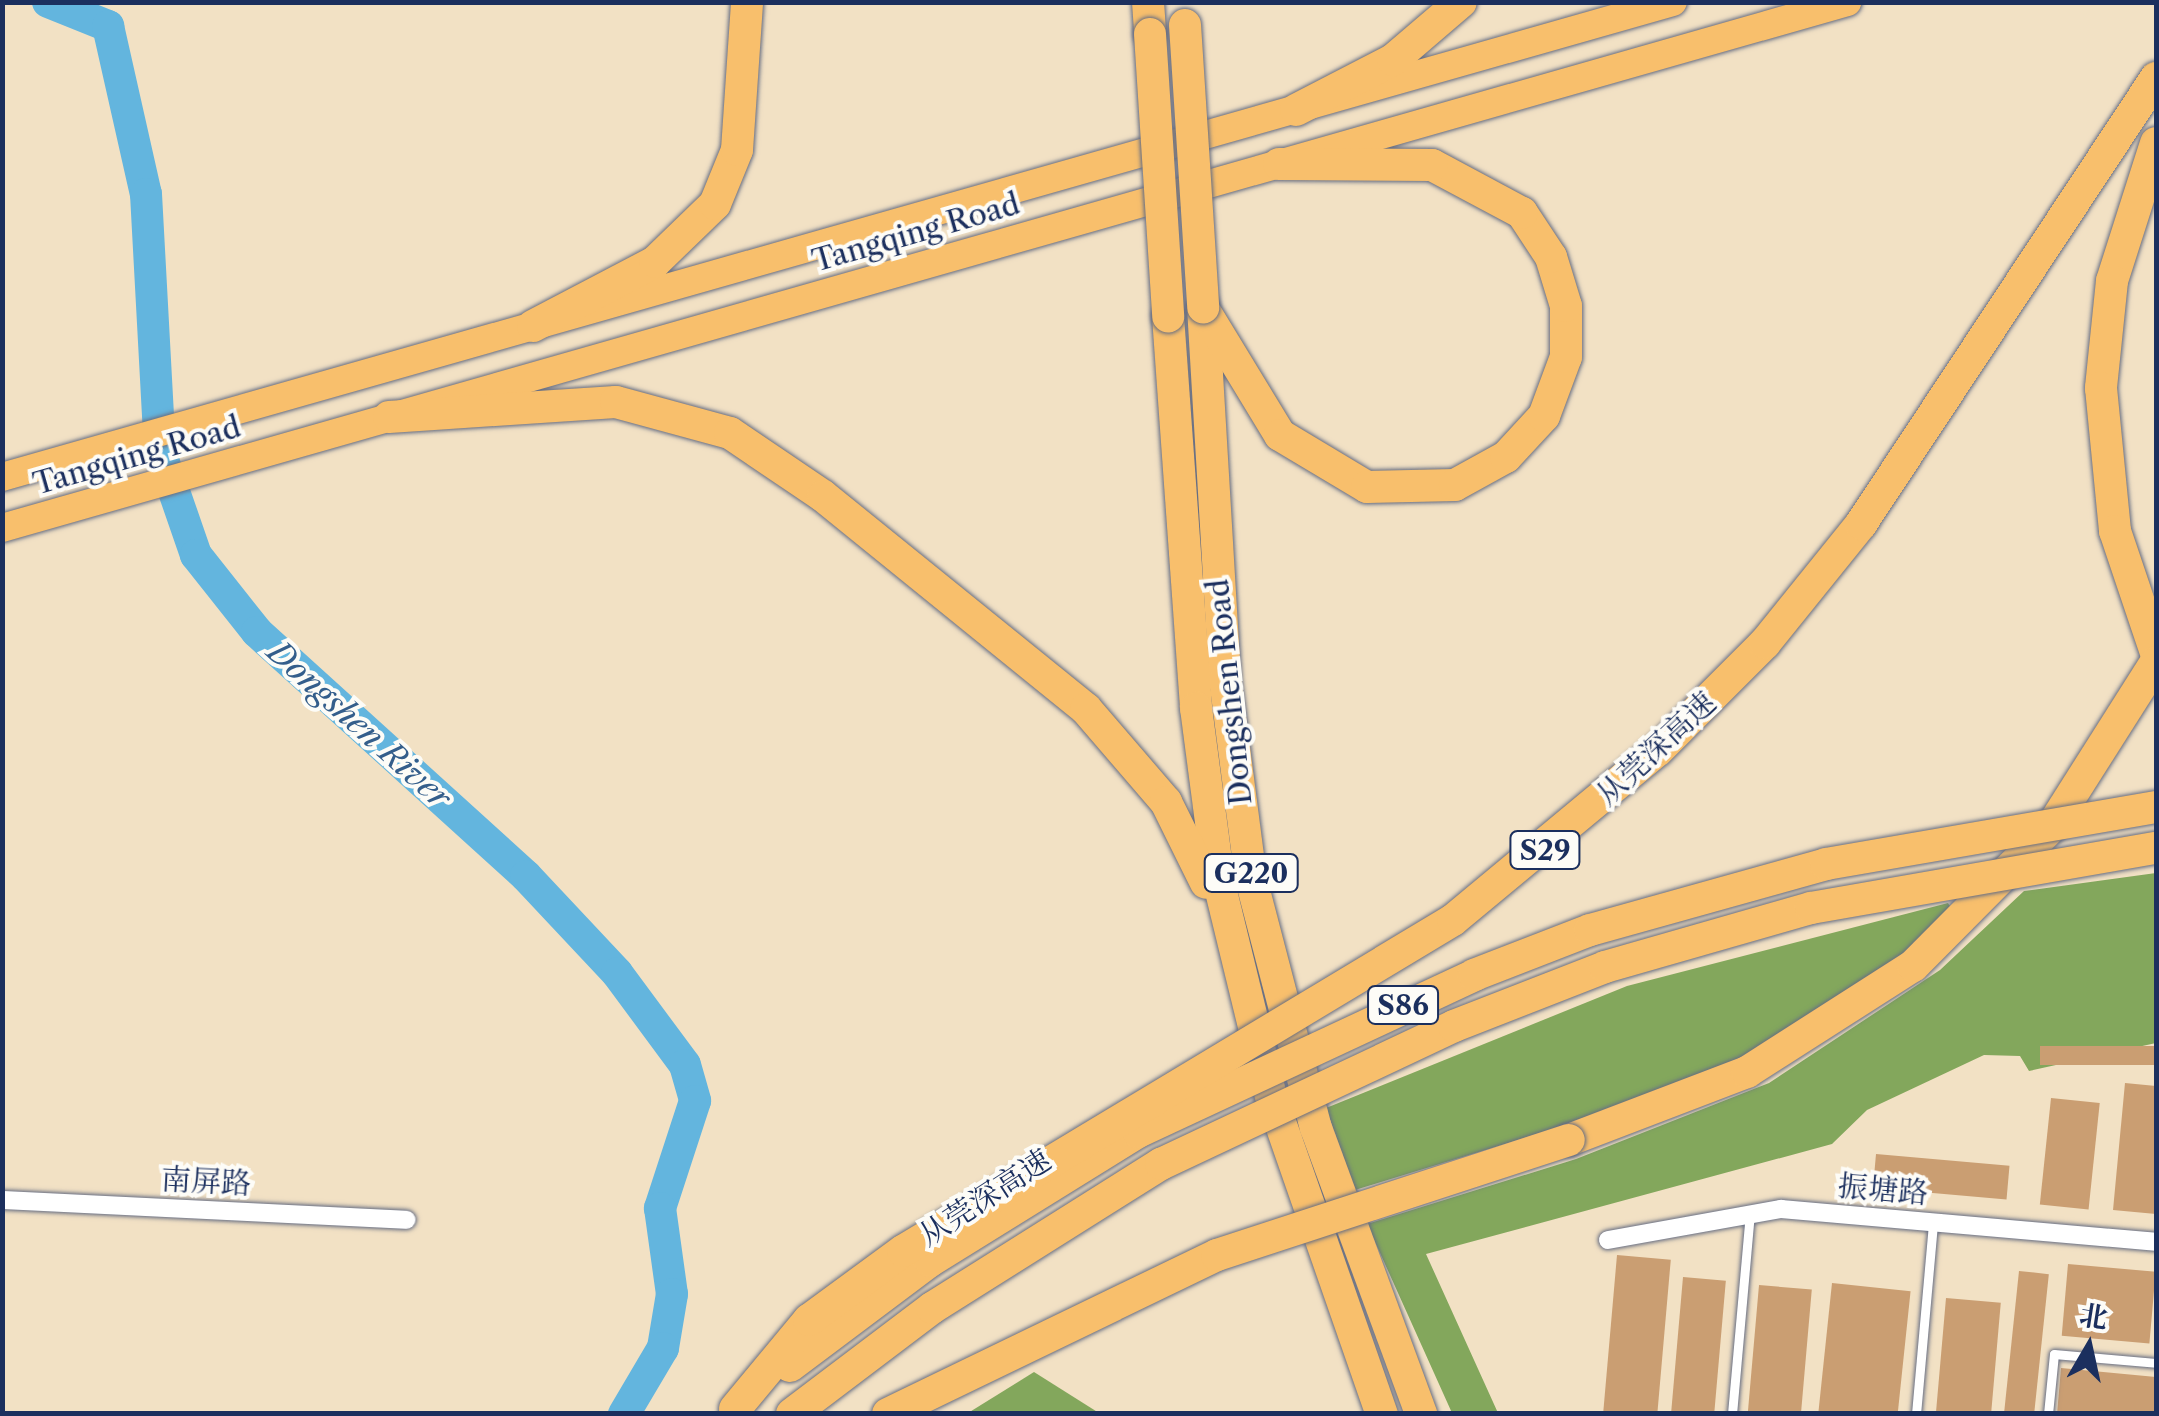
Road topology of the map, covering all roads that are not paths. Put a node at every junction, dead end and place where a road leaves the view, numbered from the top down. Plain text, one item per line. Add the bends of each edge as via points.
1 (748, 2) edge
2 (1461, 2) edge
3 (1673, 2) edge
4 (1847, 2) edge
5 (1186, 10) edge
6 (1149, 18) edge
7 (2156, 78) edge
8 (1296, 110) junction
9 (2156, 143) edge
10 (1279, 164) junction
11 (1202, 307) junction
12 (533, 326) junction
13 (389, 417) junction
14 (2, 477) edge
15 (2, 528) edge
16 (2156, 653) edge
17 (2156, 662) edge
18 (2156, 807) edge
19 (2156, 848) edge
20 (1230, 938) junction
21 (2, 1200) edge
22 (1750, 1209) junction
23 (407, 1220) dead end
24 (1933, 1222) junction
25 (1608, 1240) dead end
26 (2156, 1242) edge
27 (2156, 1363) edge
28 (733, 1411) edge
29 (792, 1414) edge
30 (888, 1414) edge
31 (1382, 1414) edge
32 (1421, 1414) edge
33 (1732, 1414) edge
34 (1916, 1414) edge
35 (2048, 1414) edge

1 - 12 highway via 736,150 715,204 655,262
2 - 8 highway via 1393,60
3 - 8 main road, Tangqing Road
4 - 10 main road, Tangqing Road
5 - 11 highway, Dongshen Road / G220, bridge
6 - 20 highway, Dongshen Road / G220, bridge via 1196,708
7 - 28 highway, 从莞深高速 / S29, bridge via 1861,524 1765,643 1672,737 1452,920 1094,1128 887,1262 809,1320
8 - 12 main road, Tangqing Road
9 - 16 highway via 2112,281 2101,388 2115,531
10 - 11 highway via 1432,165 1522,213 1551,257 1566,306 1566,357 1544,416 1506,457 1455,486 1366,486 1280,435
10 - 13 main road, Tangqing Road
11 - 32 highway, Dongshen Road / G220 via 1224,663 1252,879 1316,1128
12 - 14 main road, Tangqing Road
13 - 15 main road, Tangqing Road
13 - 20 highway via 616,402 690,418 755,449 1116,738 1166,802
17 - 30 highway, bridge via 2052,826 1913,966 1747,1072 1569,1140 1183,1269
18 - 28 highway, S86, bridge via 1946,837 1766,879 1590,930 1403,1005 1192,1102 1032,1195
19 - 29 highway, S86, bridge via 1811,908 1605,968 1454,1026 1130,1182 932,1308
20 - 31 highway, Dongshen Road / G220 via 1292,1164
21 - 23 street, 南屏路
22 - 24 street, 振塘路
22 - 25 street, 振塘路
22 - 33 lane
24 - 26 street, 振塘路
24 - 34 lane
27 - 35 lane via 2054,1354

